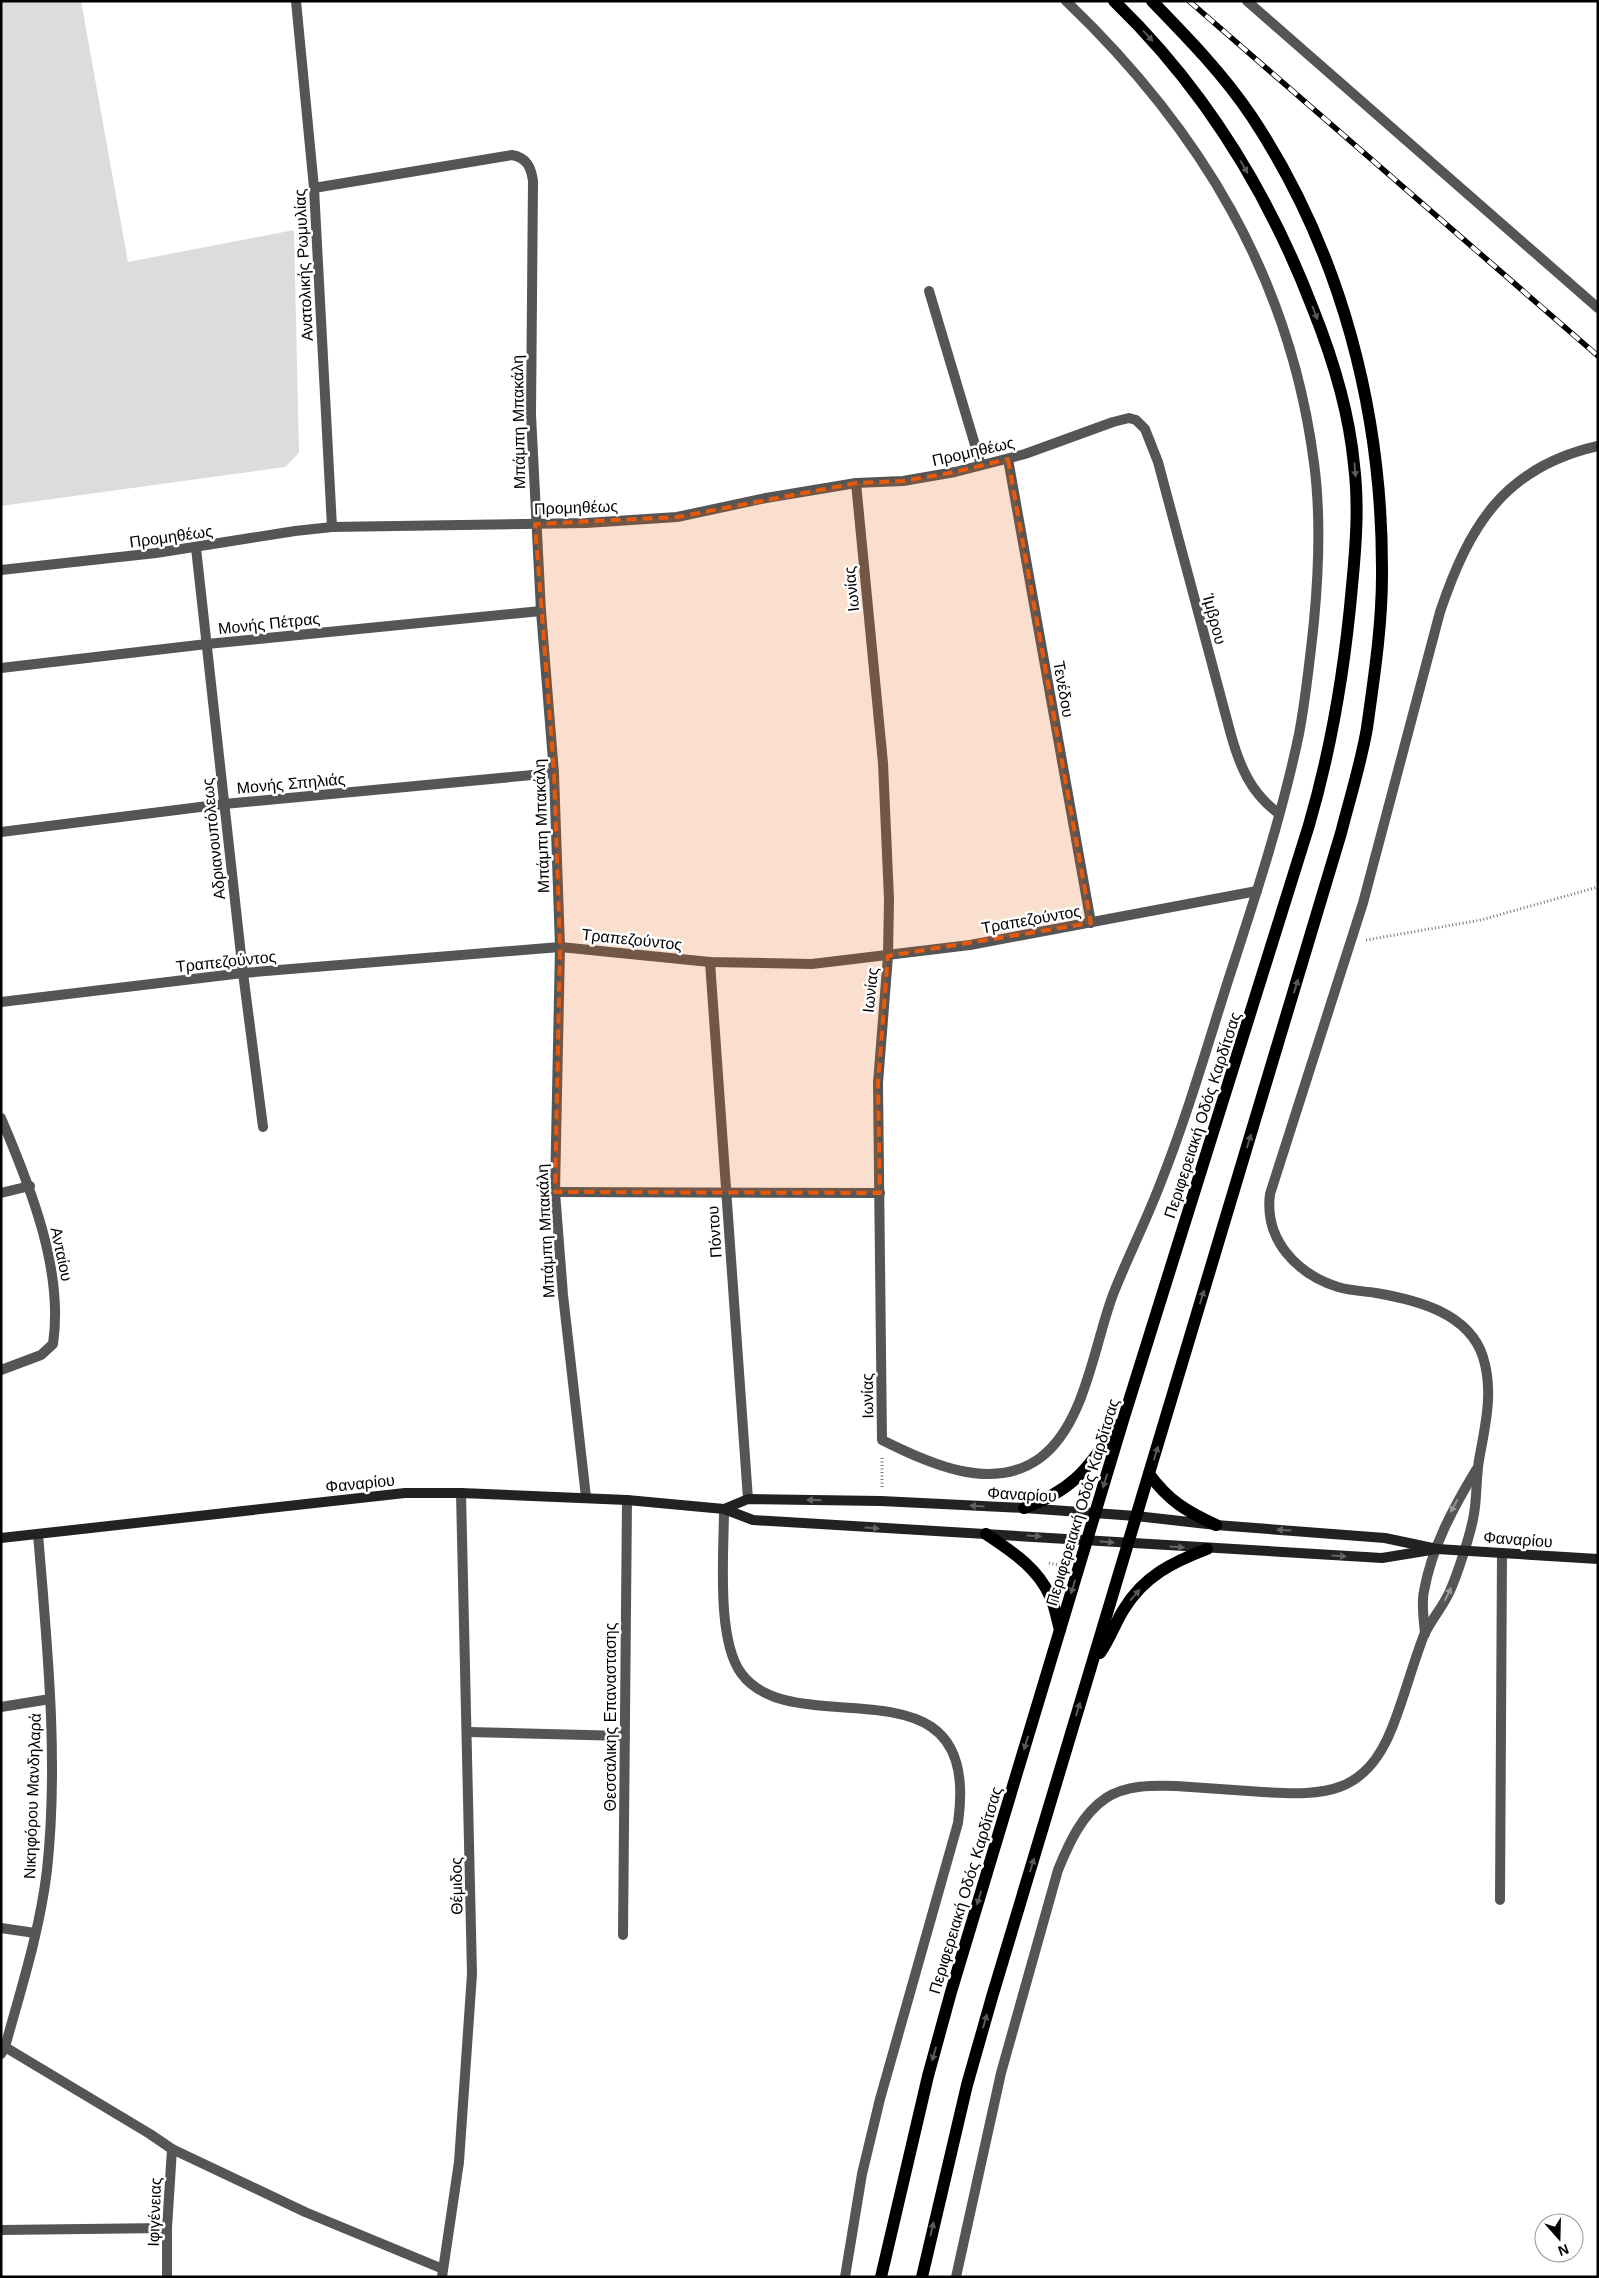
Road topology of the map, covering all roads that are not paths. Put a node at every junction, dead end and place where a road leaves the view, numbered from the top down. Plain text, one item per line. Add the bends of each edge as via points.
1 (296, 1) edge
2 (1066, 1) edge
3 (1114, 1) edge
4 (1152, 1) edge
5 (1247, 1) edge
6 (314, 188) junction
7 (929, 291) dead end
8 (1598, 308) edge
9 (1140, 423) joint
10 (1598, 446) edge
11 (1008, 459) junction
12 (981, 465) junction
13 (856, 483) junction
14 (535, 524) junction
15 (332, 527) junction
16 (196, 548) junction
17 (1, 570) edge
18 (541, 611) junction
19 (207, 644) junction
20 (1, 668) edge
21 (554, 773) junction
22 (224, 804) junction
23 (1278, 813) junction
24 (1, 832) edge
25 (1257, 891) junction
26 (1092, 923) junction
27 (560, 947) junction
28 (888, 956) junction
29 (710, 962) junction
30 (243, 973) junction
31 (1, 1002) edge
32 (1, 1118) edge
33 (263, 1127) dead end
34 (30, 1186) junction
35 (555, 1192) junction
36 (1, 1193) edge
37 (726, 1193) junction
38 (880, 1193) junction
39 (1, 1370) edge
40 (1124, 1417) junction
41 (1478, 1467) junction
42 (1149, 1474) junction
43 (461, 1493) junction
44 (586, 1497) junction
45 (748, 1499) junction
46 (627, 1500) junction
47 (724, 1508) junction
48 (1024, 1508) junction
49 (1095, 1513) junction
50 (1136, 1516) junction
51 (1216, 1525) junction
52 (38, 1534) junction
53 (986, 1534) junction
54 (1, 1538) edge
55 (1087, 1540) junction
56 (1128, 1544) junction
57 (1207, 1549) junction
58 (1437, 1549) junction
59 (1463, 1550) junction
60 (1502, 1553) junction
61 (1598, 1559) edge
62 (1060, 1630) junction
63 (1425, 1634) junction
64 (1092, 1665) junction
65 (50, 1699) junction
66 (1, 1707) edge
67 (468, 1732) junction
68 (625, 1736) junction
69 (1500, 1900) dead end
70 (1, 1928) edge
71 (35, 1934) junction
72 (623, 1936) dead end
73 (3, 2050) edge
74 (172, 2149) junction
75 (167, 2228) junction
76 (1, 2230) edge
77 (442, 2273) edge
78 (167, 2277) edge
79 (845, 2277) edge
80 (881, 2277) edge
81 (922, 2277) edge
82 (956, 2277) edge

1 - 6 street, Ανατολικής Ρωμυλίας
2 - 23 street via 1154,94 1225,196 1264,277 1295,369 1315,468 1319,550 1314,624 1299,733
3 -> 40 main road, Περιφερειακή Οδός Καρδίτσας via 1165,55 1205,106 1241,161 1281,236 1311,304 1339,384 1351,435 1356,497 1355,554 1346,649 1332,736 1318,795
42 -> 4 main road via 1341,833 1366,730 1382,576 1377,460 1366,395 1343,305 1328,266 1284,169 1252,117 1200,50
5 - 8 street
6 - 14 street, Μπάμπη Μπακάλη via 512,155 520,157 531,170 531,415
6 - 15 street, Ανατολικής Ρωμυλίας
7 - 12 street
9 - 11 street, Προμηθέως via 1129,418 1121,419
9 - 23 street, Ίμβρου via 1151,440 1158,462 1236,751 1255,792
10 - 41 street via 1550,461 1523,478 1494,504 1480,522 1452,576 1363,903 1269,1202 1271,1223 1286,1254 1320,1278 1344,1289 1431,1306 1454,1319 1472,1337 1483,1358 1489,1391
11 - 12 street, Προμηθέως
11 - 26 street, Τενέδου
12 - 13 street, Προμηθέως via 903,481
13 - 14 street, Προμηθέως via 677,517
13 - 28 street, Ιωνίας via 886,803
14 - 15 street, Προμηθέως
14 - 18 street, Μπάμπη Μπακάλη
15 - 16 street, Προμηθέως
16 - 17 street, Προμηθέως
16 - 19 street, Αδριανουπόλεως
18 - 19 street, Μονής Πέτρας
18 - 21 street, Μπάμπη Μπακάλη
19 - 20 street, Μονής Πέτρας
19 - 22 street, Αδριανουπόλεως
21 - 22 street, Μονής Σπηλιάς
21 - 27 street, Μπάμπη Μπακάλη
22 - 24 street, Μονής Σπηλιάς
22 - 30 street, Αδριανουπόλεως
23 - 25 street
25 - 26 street, Τραπεζούντος
25 - 38 street, Ιωνίας via 1167,1168 1111,1299 1075,1412 1060,1437 1038,1459 1024,1467 1008,1472 985,1473 947,1468 882,1440
26 - 28 street, Τραπεζούντος
27 - 29 street, Τραπεζούντος
27 - 30 street, Τραπεζούντος
27 - 35 street, Μπάμπη Μπακάλη
28 - 29 street, Τραπεζούντος via 812,964
28 - 38 street, Ιωνίας via 878,1084
29 - 37 street, Πόντου
30 - 31 street, Τραπεζούντος
30 - 33 street, Αδριανουπόλεως
32 - 34 street, Ανταίου
34 - 36 street
34 - 39 street, Ανταίου via 56,1301 53,1344 41,1355
35 - 37 street
35 - 44 street, Μπάμπη Μπακάλη
37 - 38 street
37 - 45 street, Πόντου
40 - 48 main road via 1080,1477 1061,1492
40 -> 49 main road, Περιφερειακή Οδός Καρδίτσας
41 -> 58 street via 1451,1512
41 - 59 street via 1474,1516
42 - 50 main road
42 - 51 main road via 1175,1504
43 - 44 main road, Φαναρίου
43 - 52 main road, Φαναρίου via 405,1493
43 - 67 street, Θέμιδος
44 - 46 main road, Φαναρίου
45 - 47 main road, Φαναρίου
48 -> 45 main road, Φαναρίου
46 - 47 main road, Φαναρίου
46 - 68 street, Θεσσαλικης Επαναστασης
47 -> 53 main road, Φαναρίου via 753,1520
47 - 79 street via 725,1632 734,1662 741,1673 757,1687 777,1697 807,1704 884,1710 913,1719 938,1734 947,1744 960,1780 958,1823 880,2099 862,2174
48 - 49 main road, Φαναρίου
49 - 50 main road, Φαναρίου
49 - 55 main road, Περιφερειακή Οδός Καρδίτσας
50 - 51 main road, Φαναρίου
50 - 56 main road
58 -> 51 main road, Φαναρίου via 1385,1538
52 - 54 main road, Φαναρίου
52 - 65 street, Νικηφόρου Μανδηλαρά
53 -> 55 main road, Φαναρίου
53 - 62 main road via 1037,1574 1050,1596
55 -> 56 main road, Φαναρίου
55 -> 62 main road, Περιφερειακή Οδός Καρδίτσας
56 -> 57 main road, Φαναρίου
56 - 64 main road
57 -> 58 main road, Φαναρίου via 1382,1558
64 -> 57 main road via 1124,1608 1139,1590 1174,1562
58 - 59 main road, Φαναρίου
58 - 63 street via 1423,1592
59 - 60 main road, Φαναρίου
63 -> 59 street via 1450,1592
60 - 61 main road, Φαναρίου
60 - 69 street
62 -> 80 main road, Περιφερειακή Οδός Καρδίτσας via 928,2076
63 - 82 street via 1388,1737 1371,1767 1355,1780 1332,1790 1307,1794 1169,1786 1132,1788 1105,1799 1081,1824 1058,1870 1001,2073
81 -> 64 main road via 972,2067
65 - 66 street
65 - 71 street, Νικηφόρου Μανδηλαρά via 46,1870
67 - 68 street
67 - 77 street, Θέμιδος via 472,1974 459,2162
68 - 72 street, Θεσσαλικης Επαναστασης
70 - 71 street
71 - 73 street, Νικηφόρου Μανδηλαρά
73 - 74 street
74 - 75 street, Ιφιγένειας
74 - 77 street
75 - 76 street
75 - 78 street, Ιφιγένειας

